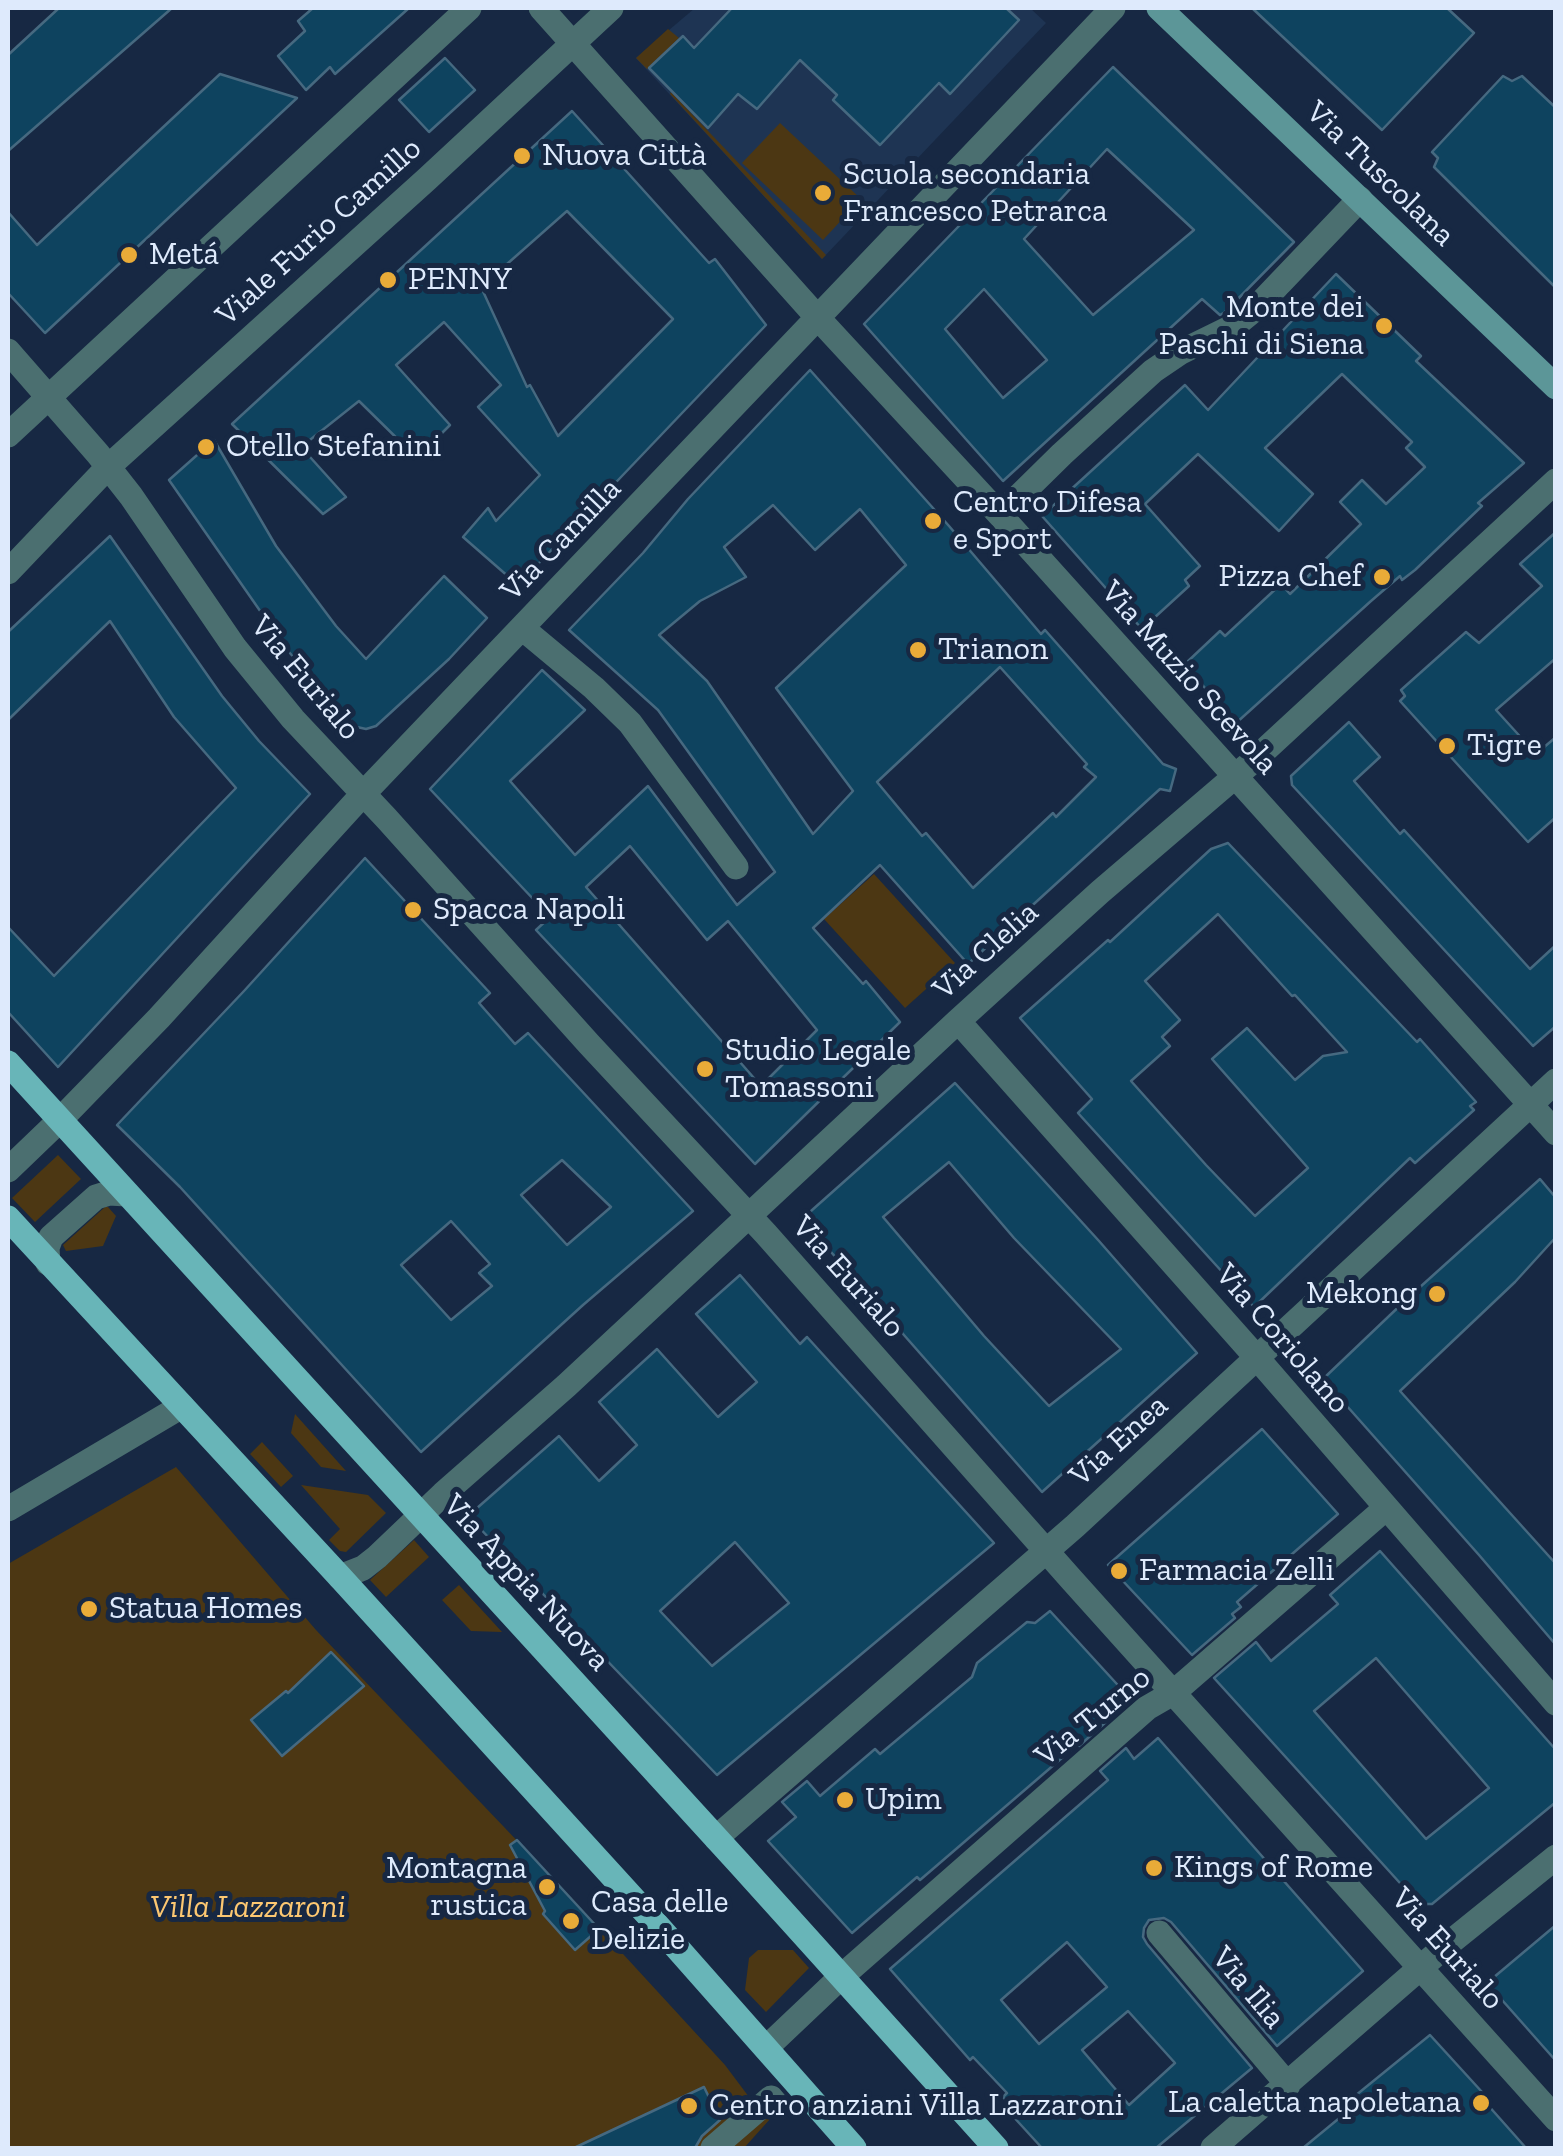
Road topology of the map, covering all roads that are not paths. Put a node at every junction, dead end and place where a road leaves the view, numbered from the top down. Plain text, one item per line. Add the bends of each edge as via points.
1 (469, 8) edge
2 (541, 8) edge
3 (611, 8) edge
4 (1113, 8) edge
5 (1159, 8) edge
6 (573, 43) junction
7 (1360, 199) junction
8 (817, 317) junction
9 (8, 351) edge
10 (1551, 373) edge
11 (49, 398) junction
12 (8, 435) edge
13 (108, 467) junction
14 (1556, 480) edge
15 (1000, 516) junction
16 (8, 572) edge
17 (522, 628) junction
18 (1234, 777) junction
19 (363, 794) junction
20 (736, 867) dead end
21 (958, 1020) junction
22 (8, 1063) edge
23 (1556, 1081) edge
24 (1530, 1105) junction
25 (60, 1120) junction
26 (1556, 1133) edge
27 (8, 1170) edge
28 (127, 1194) junction
29 (749, 1215) junction
30 (8, 1218) edge
31 (48, 1262) junction
32 (1257, 1358) junction
33 (182, 1406) junction
34 (1386, 1508) junction
35 (8, 1509) edge
36 (420, 1516) junction
37 (1046, 1551) junction
38 (340, 1576) junction
39 (1173, 1693) junction
40 (1556, 1703) edge
41 (716, 1838) junction
42 (1556, 1856) edge
43 (1159, 1933) dead end
44 (1420, 1968) junction
45 (842, 1976) junction
46 (766, 2048) junction
47 (1288, 2085) junction
48 (776, 2104) dead end
49 (1556, 2119) edge
50 (713, 2148) edge
51 (854, 2148) edge
52 (996, 2148) edge
53 (1213, 2148) edge

1 - 11 street, Viale Furio Camillo
2 - 6 street
3 - 6 street, Viale Furio Camillo
4 - 8 street, Via Camilla
5 - 7 main road, Via Tuscolana
6 - 8 street, Via Muzio Scevola
6 - 13 street, Viale Furio Camillo
7 - 10 main road, Via Tuscolana
7 - 15 street via 1246,317 1153,371
8 - 15 street, Via Muzio Scevola
8 - 17 street, Via Camilla
9 - 11 street
11 - 12 street, Viale Furio Camillo
11 - 13 street
13 - 16 street, Viale Furio Camillo
13 - 19 street, Via Eurialo via 249,666
14 - 18 street, Via Clelia
15 - 18 street, Via Muzio Scevola
17 - 19 street, Via Camilla
17 - 20 street via 630,723
18 - 21 street, Via Clelia
18 - 24 street, Via Muzio Scevola
19 - 25 street, Via Camilla
19 - 29 street, Via Eurialo
21 - 29 street, Via Clelia
21 - 32 street, Via Coriolano
22 - 25 main road, Via Appia Nuova
23 - 24 street, Via Enea
24 - 26 street, Via Muzio Scevola
24 - 32 street, Via Enea
25 - 27 street, Via Camilla
25 - 28 main road, Via Appia Nuova
28 - 31 street via 96,1197 51,1237
28 - 36 main road, Via Appia Nuova
29 - 36 street, Via Clelia
29 - 37 street, Via Eurialo
30 - 31 main road
31 - 33 main road
32 - 34 street, Via Coriolano
32 - 37 street, Via Enea
33 - 35 street
33 - 38 main road
34 - 39 street, Via Turno
34 - 40 street, Via Coriolano
36 - 38 street, Via Clelia via 370,1563
36 - 41 main road, Via Appia Nuova
37 - 39 street, Via Eurialo
37 - 41 street, Via Enea
38 - 46 main road
39 - 44 street, Via Eurialo
39 - 45 street, Via Turno via 1146,1708
41 - 45 main road, Via Appia Nuova
42 - 44 street
43 - 47 street, Via Ilia
44 - 47 street
44 - 49 street, Via Eurialo
45 - 46 street, Via Turno
45 - 52 main road, Via Appia Nuova
46 - 51 main road
47 - 53 street
48 - 50 street via 771,2098

